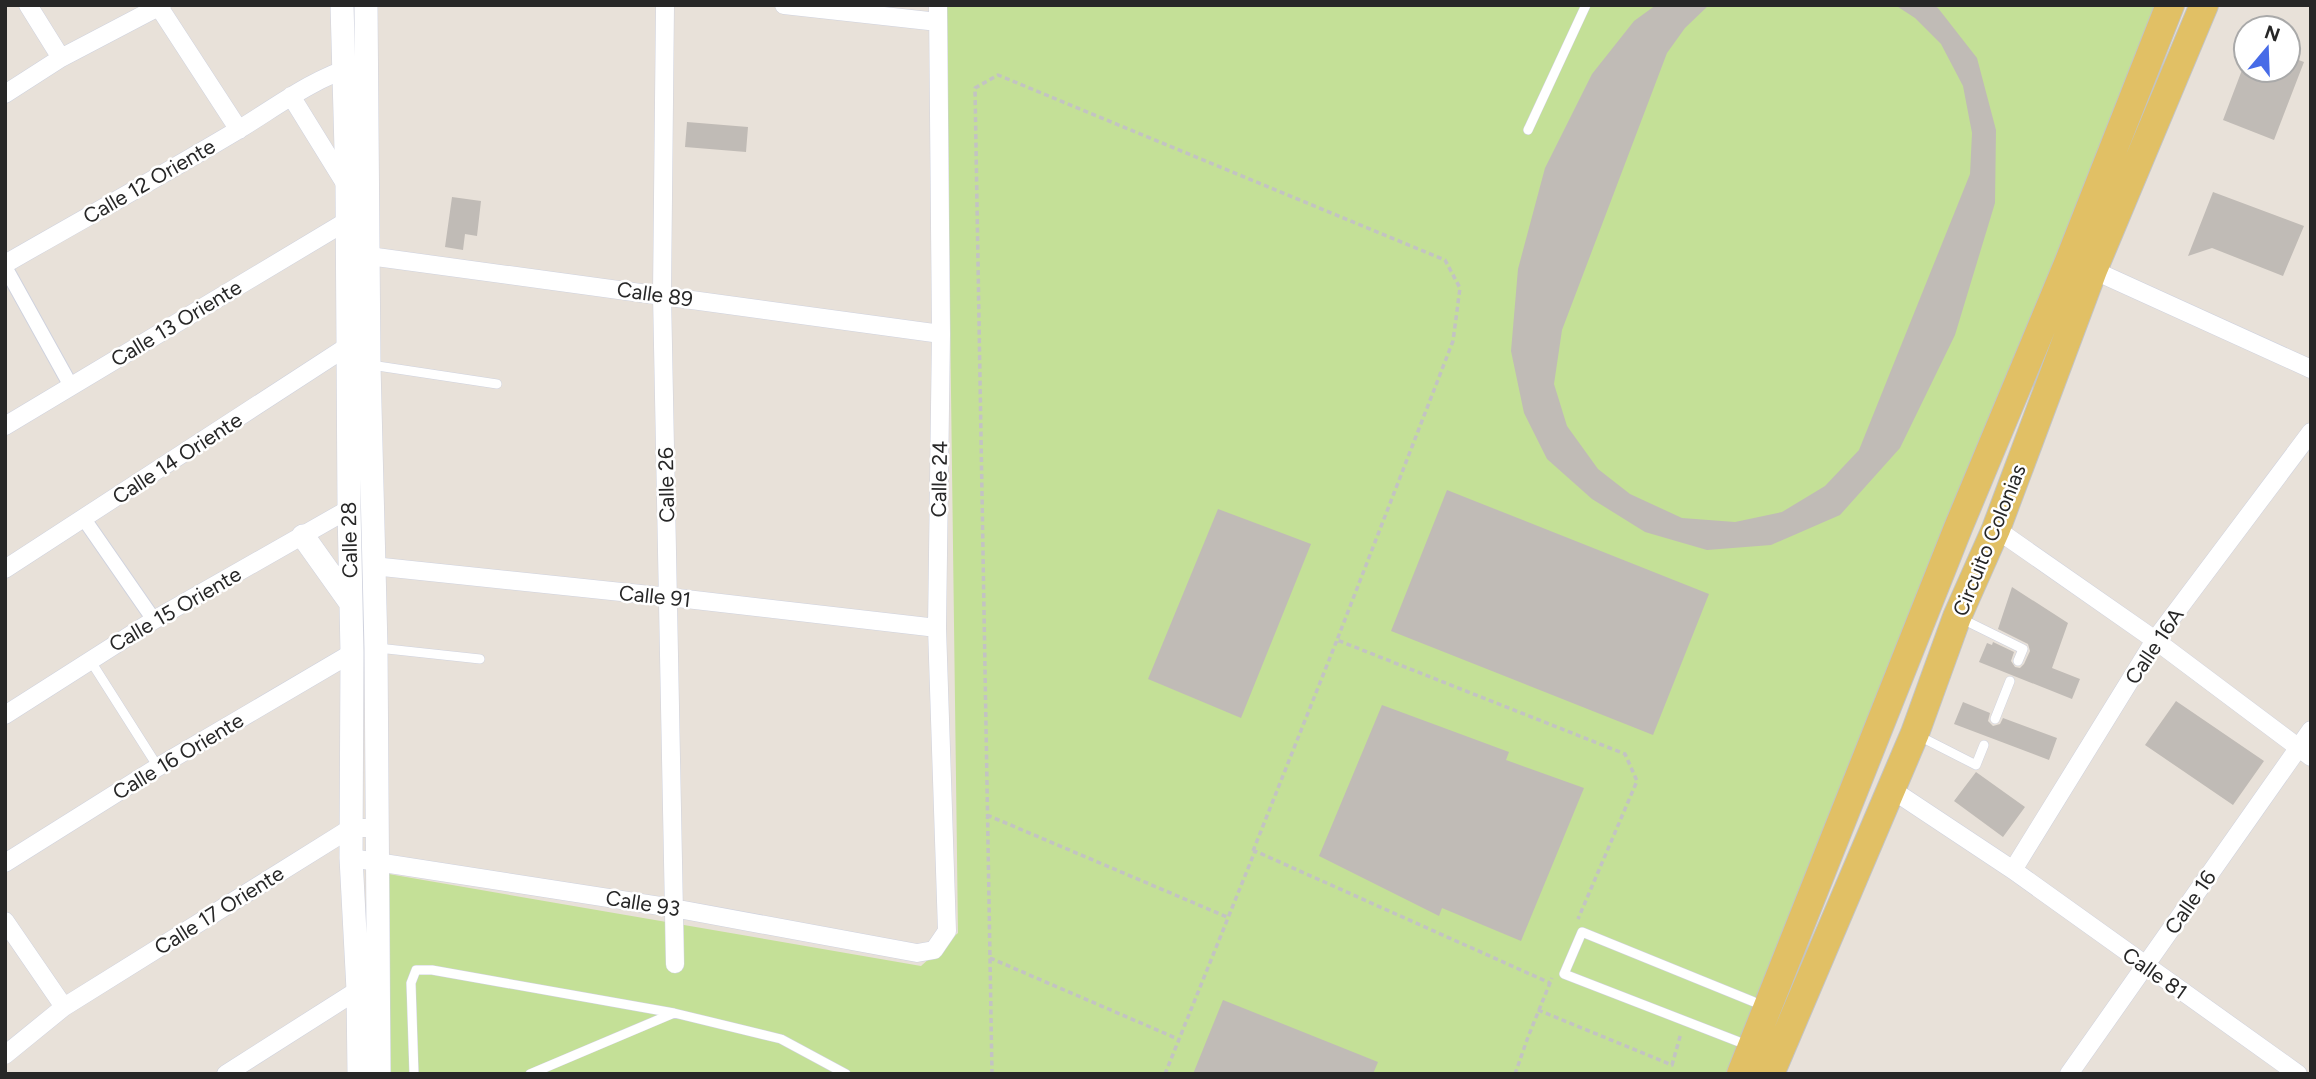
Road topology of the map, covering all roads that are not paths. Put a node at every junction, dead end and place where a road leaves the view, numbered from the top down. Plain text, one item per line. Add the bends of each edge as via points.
1 (28, 5) edge
2 (342, 5) edge
3 (366, 5) edge
4 (665, 5) edge
5 (784, 5) edge
6 (1586, 5) edge
7 (2170, 5) edge
8 (2204, 5) edge
9 (161, 6) edge
10 (938, 14) edge
11 (61, 58) junction
12 (366, 63) junction
13 (344, 70) junction
14 (5, 94) edge
15 (291, 96) junction
16 (239, 130) junction
17 (1528, 130) dead end
18 (347, 186) junction
19 (347, 221) junction
20 (369, 256) junction
21 (5, 266) edge
22 (2093, 270) junction
23 (662, 294) junction
24 (941, 334) junction
25 (348, 346) junction
26 (369, 365) junction
27 (2311, 369) edge
28 (498, 384) dead end
29 (71, 386) junction
30 (5, 426) edge
31 (2311, 432) edge
32 (349, 509) junction
33 (84, 519) junction
34 (1996, 529) junction
35 (303, 536) junction
36 (373, 566) junction
37 (5, 569) edge
38 (669, 597) junction
39 (350, 602) junction
40 (1957, 617) junction
41 (154, 620) junction
42 (937, 628) junction
43 (2155, 640) junction
44 (376, 648) junction
45 (352, 653) junction
46 (480, 659) dead end
47 (90, 660) junction
48 (2018, 661) dead end
49 (2010, 681) dead end
50 (5, 715) edge
51 (1995, 719) dead end
52 (2311, 730) edge
53 (1914, 733) junction
54 (1984, 745) dead end
55 (2305, 753) edge
56 (158, 767) junction
57 (1891, 789) junction
58 (351, 828) junction
59 (377, 828) junction
60 (351, 858) junction
61 (378, 860) junction
62 (5, 863) edge
63 (2013, 870) junction
64 (673, 908) junction
65 (5, 921) edge
66 (934, 950) joint
67 (676, 964) dead end
68 (2145, 966) junction
69 (358, 990) junction
70 (64, 1007) junction
71 (1768, 1007) junction
72 (674, 1013) junction
73 (1752, 1047) junction
74 (5, 1055) edge
75 (226, 1074) edge
76 (359, 1074) edge
77 (379, 1074) edge
78 (414, 1074) edge
79 (530, 1074) edge
80 (846, 1074) edge
81 (1741, 1074) edge
82 (1770, 1074) edge
83 (2069, 1074) edge
84 (2298, 1074) edge

1 - 11 street
2 - 13 street, Calle 28
3 - 12 street, Calle 28
4 - 23 street, Calle 26
5 - 10 street
6 - 17 lane
7 - 71 main road, Circuito Colonias
8 - 22 main road, Circuito Colonias
9 - 11 street
9 - 16 street
10 - 24 street, Calle 24
11 - 14 street
12 - 13 street, Calle 12 Oriente
12 - 20 street, Calle 28
13 - 15 street, Calle 12 Oriente
13 - 18 street, Calle 28
15 - 16 street, Calle 12 Oriente
15 - 18 street
16 - 21 street, Calle 12 Oriente
18 - 19 street, Calle 28
19 - 25 street, Calle 28
19 - 29 street, Calle 13 Oriente
20 - 23 street, Calle 89
20 - 26 street, Calle 28
21 - 29 street
22 - 27 street
22 - 34 main road, Circuito Colonias
23 - 24 street, Calle 89
23 - 38 street, Calle 26
24 - 42 street, Calle 24
25 - 32 street, Calle 28
25 - 33 street, Calle 14 Oriente
26 - 28 lane
26 - 36 street, Calle 28
29 - 30 street, Calle 13 Oriente
31 - 43 street, Calle 16A
32 - 35 street, Calle 15 Oriente
32 - 39 street, Calle 28
33 - 37 street, Calle 14 Oriente
33 - 41 street
34 - 40 main road, Circuito Colonias
34 - 43 street
35 - 39 street
35 - 41 street, Calle 15 Oriente
36 - 38 street, Calle 91
36 - 44 street, Calle 28
38 - 42 street, Calle 91
38 - 64 street, Calle 26
39 - 45 street, Calle 28
40 - 48 lane via 2022,649
40 - 53 main road, Circuito Colonias
41 - 47 street, Calle 15 Oriente
42 - 66 street, Calle 24 via 947,931
43 - 55 street
43 - 63 street, Calle 16A
44 - 46 lane
44 - 59 street, Calle 28
45 - 56 street, Calle 16 Oriente
45 - 58 street, Calle 28
47 - 50 street, Calle 15 Oriente
47 - 56 lane
49 - 51 lane
52 - 55 street, Calle 16
53 - 54 lane via 1976,765
53 - 57 main road, Circuito Colonias
55 - 68 street, Calle 16
56 - 62 street, Calle 16 Oriente
57 - 63 street, Calle 81
57 - 82 main road, Circuito Colonias
58 - 59 street
58 - 60 street, Calle 28
58 - 70 street, Calle 17 Oriente
59 - 61 street, Calle 28
60 - 61 street, Calle 93
60 - 69 street, Calle 28
61 - 64 street, Calle 93
61 - 77 street, Calle 28
63 - 68 street, Calle 81
64 - 66 street, Calle 93 via 917,953
64 - 67 street, Calle 26
65 - 70 street
68 - 83 street, Calle 16
68 - 84 street, Calle 81
69 - 75 street
69 - 76 street, Calle 28
70 - 74 street, Calle 17 Oriente
71 - 73 main road, Circuito Colonias
71 - 73 lane via 1582,932 1564,974
72 - 78 lane via 416,970 411,983
72 - 79 lane
72 - 80 lane via 781,1039
73 - 81 main road, Circuito Colonias

